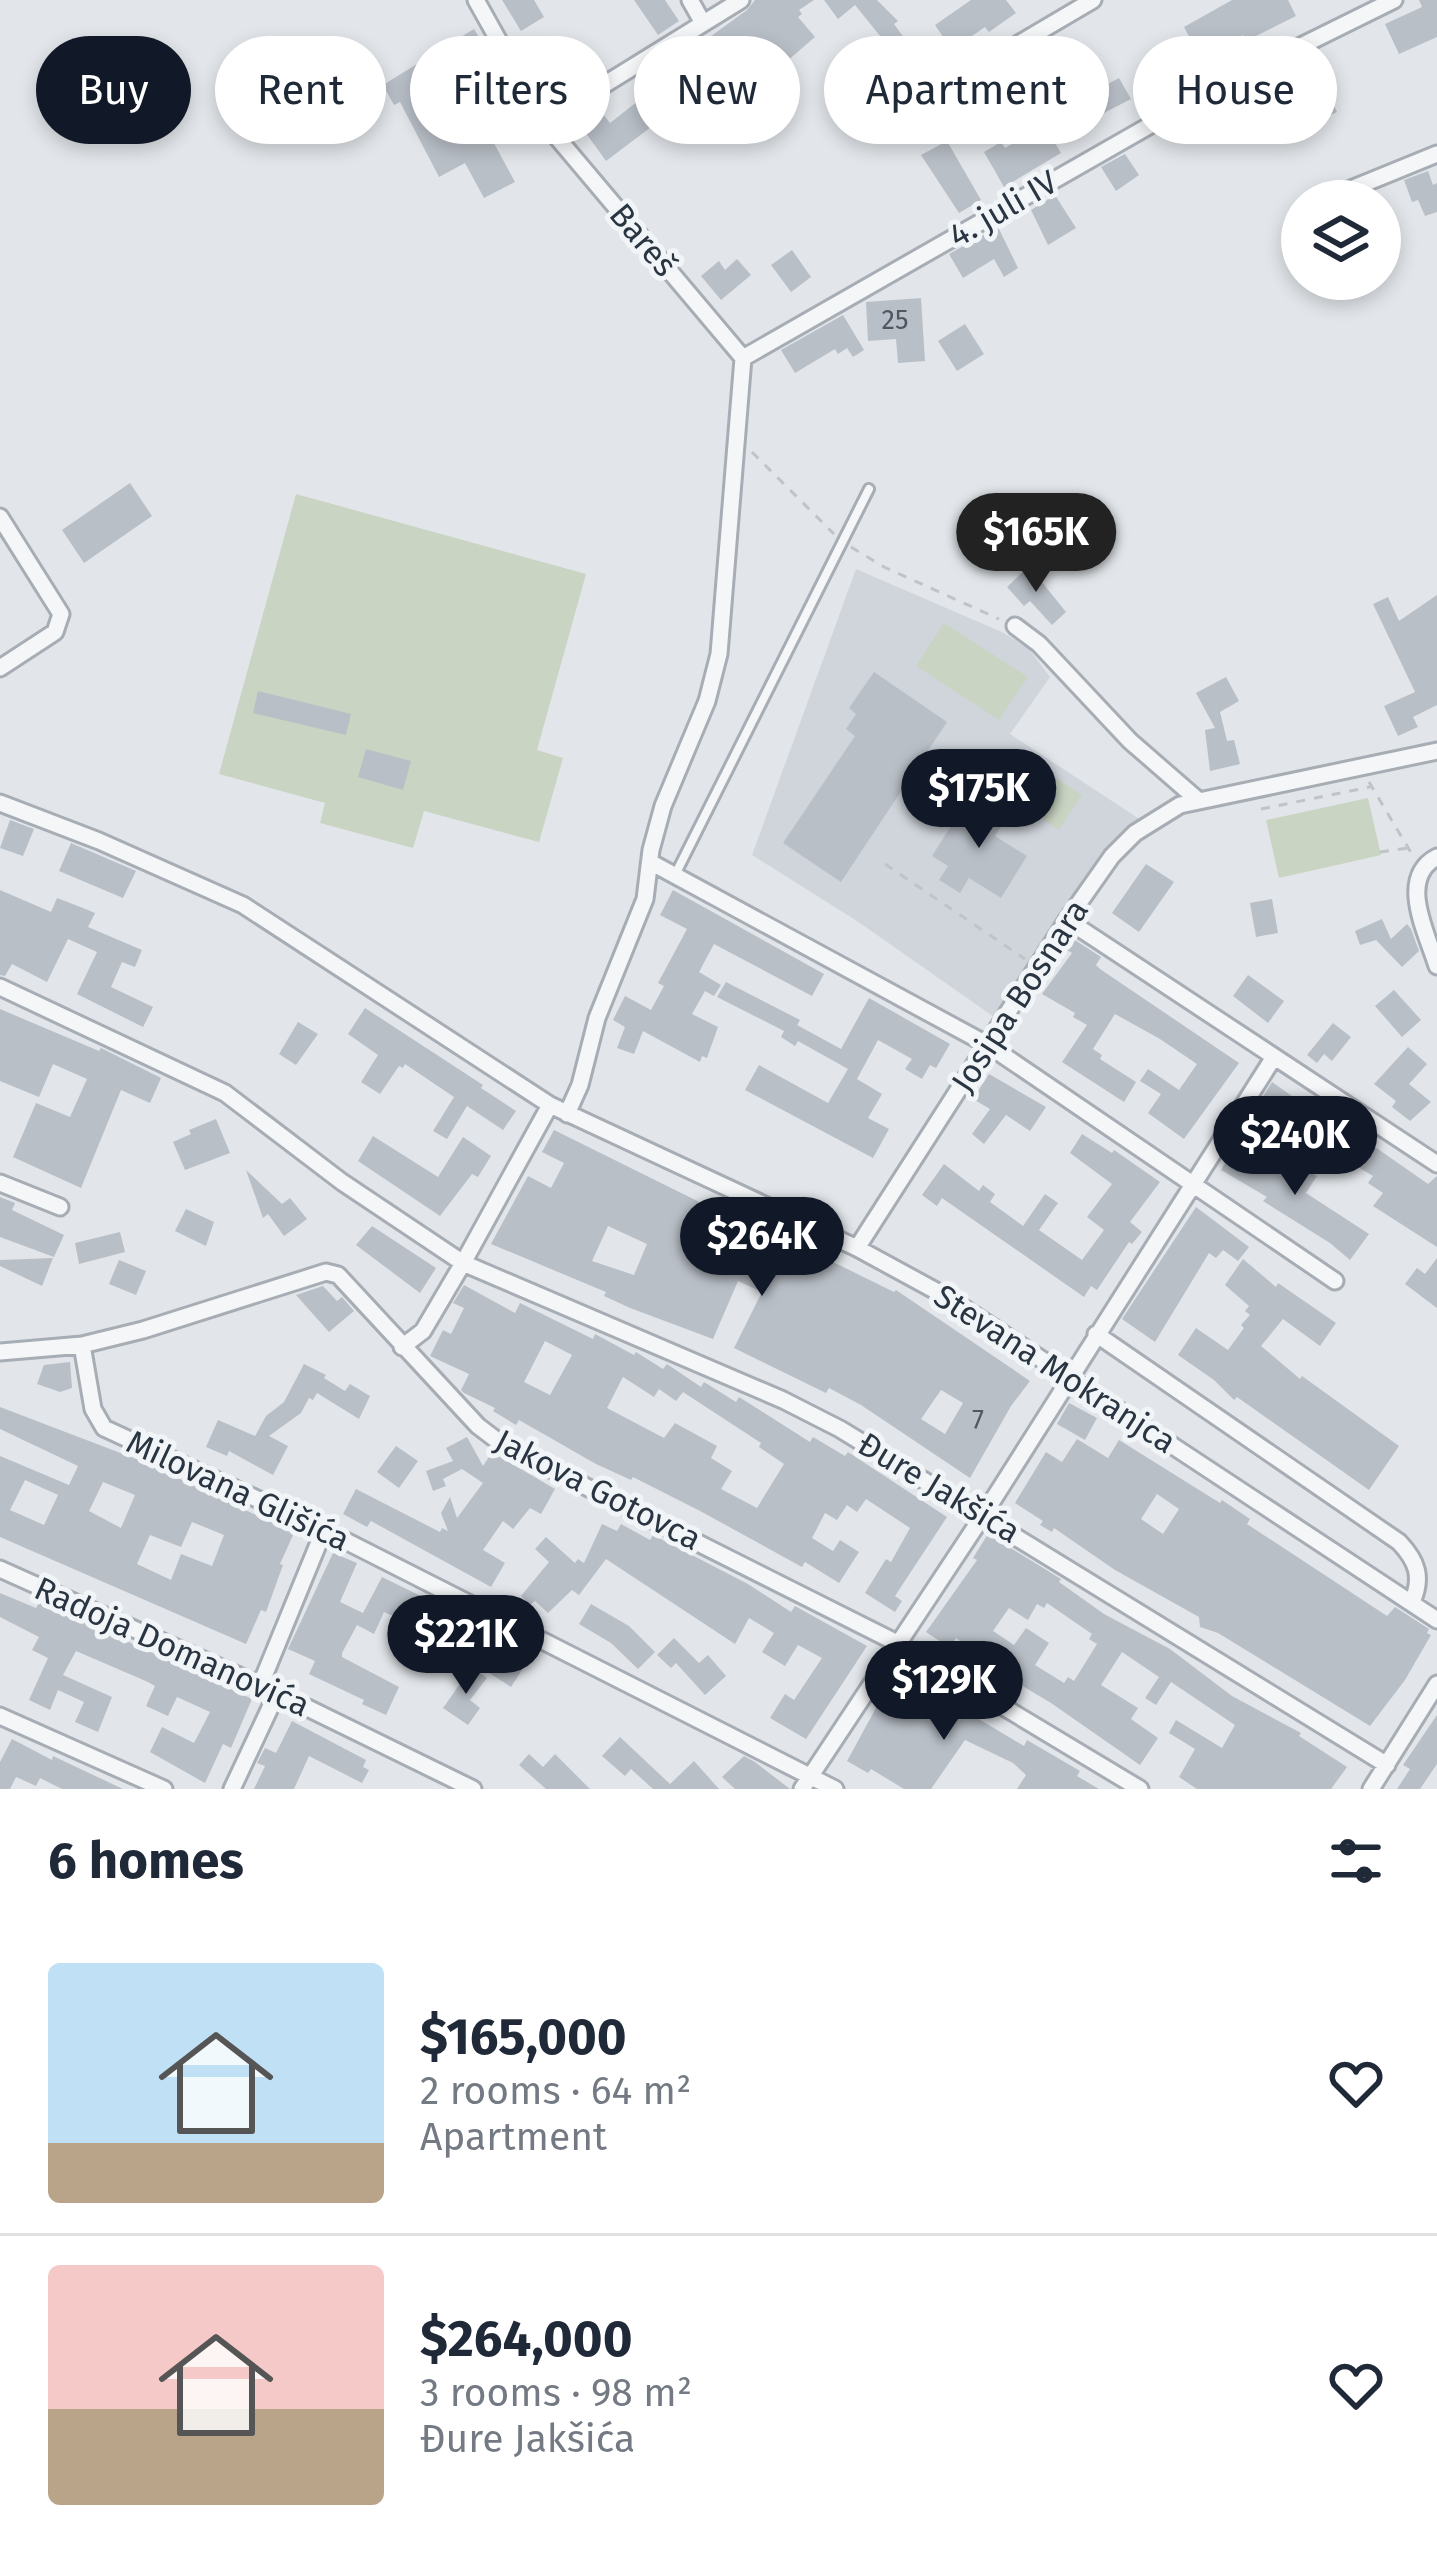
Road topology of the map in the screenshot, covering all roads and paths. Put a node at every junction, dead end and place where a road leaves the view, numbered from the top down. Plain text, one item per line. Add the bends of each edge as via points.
1 (476, 0) edge
2 (690, 0) edge
3 (741, 0) edge
4 (1094, 0) edge
5 (1394, 0) edge
6 (703, 23) junction
7 (496, 36) edge
8 (1032, 36) edge
9 (610, 81) edge
10 (563, 144) edge
11 (1437, 154) edge
12 (1373, 180) edge
13 (743, 358) junction
14 (738, 437) junction
15 (869, 489) dead end
16 (0, 517) edge
17 (843, 542) junction
18 (1015, 626) joint
19 (0, 668) edge
20 (1437, 751) edge
21 (1358, 765) junction
22 (1371, 786) junction
23 (1199, 801) junction
24 (0, 803) edge
25 (1261, 809) dead end
26 (1408, 848) junction
27 (1380, 852) dead end
28 (1437, 857) edge
29 (652, 862) junction
30 (885, 864) dead end
31 (1421, 870) junction
32 (675, 875) junction
33 (1067, 920) junction
34 (1437, 966) edge
35 (1037, 967) junction
36 (0, 987) edge
37 (988, 1045) junction
38 (1274, 1057) junction
39 (550, 1105) junction
40 (567, 1114) junction
41 (1437, 1164) edge
42 (1195, 1182) junction
43 (0, 1183) edge
44 (60, 1207) dead end
45 (857, 1248) junction
46 (463, 1263) junction
47 (1335, 1281) dead end
48 (1096, 1334) junction
49 (82, 1345) junction
50 (402, 1347) junction
51 (0, 1352) edge
52 (1071, 1376) junction
53 (984, 1514) junction
54 (324, 1529) junction
55 (0, 1569) edge
56 (1412, 1602) junction
57 (1437, 1621) edge
58 (899, 1643) junction
59 (1437, 1684) edge
60 (268, 1690) junction
61 (0, 1716) edge
62 (1387, 1765) junction
63 (806, 1782) edge
64 (164, 1789) edge
65 (232, 1789) edge
66 (473, 1789) edge
67 (836, 1789) edge
68 (1140, 1789) edge
69 (1371, 1789) edge

1 - 7 street, Bareš
2 - 6 street
3 - 6 street
4 - 8 street
5 - 13 street, 4. juli IV via 1227,81
6 - 9 street
10 - 13 street, Bareš
11 - 12 street
13 - 14 street
14 - 17 path
14 - 29 street via 719,654 663,806
15 - 17 lane
16 - 19 street via 61,614 55,632
17 - 18 path
17 - 32 lane
18 - 23 street
20 - 21 street, Josipa Bosnara
21 - 22 path
21 - 23 street, Josipa Bosnara
22 - 25 path
22 - 26 path
23 - 33 street, Josipa Bosnara via 1135,832
24 - 39 street, Stevana Mokranjca via 243,905
26 - 27 path
26 - 31 path
28 - 31 street
29 - 32 street
29 - 40 street
30 - 35 path
31 - 34 street via 1415,885
32 - 37 street
33 - 35 street, Josipa Bosnara
33 - 38 street
35 - 37 street, Josipa Bosnara
36 - 46 street, Đure Jakšića via 225,1093
37 - 42 street
37 - 45 street, Josipa Bosnara
38 - 41 street
38 - 42 street
39 - 40 street, Stevana Mokranjca
39 - 46 street
40 - 45 street, Stevana Mokranjca
42 - 47 street
42 - 48 street
43 - 44 street
45 - 52 street, Stevana Mokranjca
46 - 50 street via 423,1331
46 - 53 street, Đure Jakšića via 783,1400
48 - 52 street
48 - 56 street, Stevana Mokranjca via 1400,1542 1419,1570
49 - 50 street, Jakova Gotovca via 326,1272 343,1278
49 - 51 street, Jakova Gotovca
49 - 54 street, Milovana Glišića via 104,1427
50 - 58 street, Jakova Gotovca via 502,1445
52 - 53 street
52 - 56 street, Stevana Mokranjca
53 - 58 street
53 - 62 street, Đure Jakšića
54 - 60 street
54 - 63 street, Milovana Glišića
55 - 60 street, Radoja Domanovića
56 - 57 street, Stevana Mokranjca
58 - 63 street
58 - 68 street, Jakova Gotovca
59 - 62 street
60 - 65 street
60 - 66 street, Radoja Domanovića
61 - 64 street
62 - 69 street
63 - 67 street, Milovana Glišića

